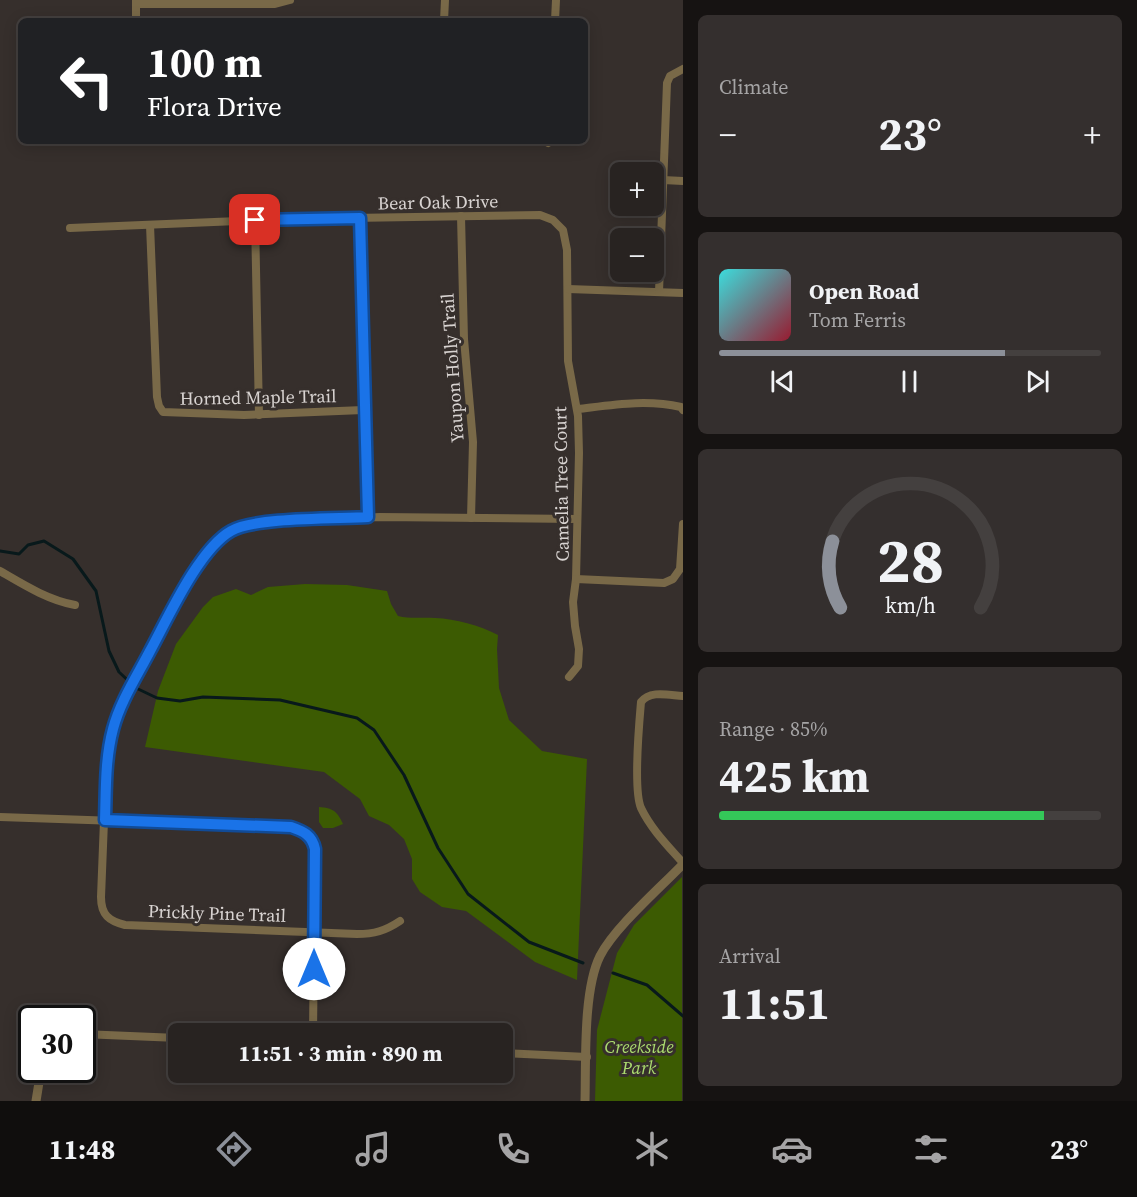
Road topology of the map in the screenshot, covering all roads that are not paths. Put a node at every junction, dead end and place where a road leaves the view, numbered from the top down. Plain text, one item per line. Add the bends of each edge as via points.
1 (290, 0) edge
2 (445, 0) edge
3 (556, 0) edge
4 (136, 2) edge
5 (136, 18) edge
6 (444, 18) edge
7 (555, 18) edge
8 (682, 69) edge
9 (664, 162) edge
10 (664, 180) edge
11 (682, 181) edge
12 (461, 216) junction
13 (662, 216) edge
14 (360, 218) junction
15 (255, 220) junction
16 (553, 220) joint
17 (150, 225) junction
18 (70, 228) dead end
19 (568, 289) junction
20 (659, 292) junction
21 (682, 293) edge
22 (578, 409) junction
23 (363, 410) junction
24 (682, 410) edge
25 (259, 415) junction
26 (368, 517) junction
27 (471, 518) junction
28 (578, 519) junction
29 (682, 524) edge
30 (0, 571) edge
31 (576, 579) junction
32 (75, 605) dead end
33 (569, 677) dead end
34 (682, 696) edge
35 (0, 817) edge
36 (105, 820) junction
37 (682, 864) edge
38 (400, 921) dead end
39 (314, 932) junction
40 (313, 1023) edge
41 (96, 1035) edge
42 (168, 1038) edge
43 (513, 1054) edge
44 (587, 1057) junction
45 (39, 1083) edge
46 (36, 1101) edge
47 (585, 1101) edge

1 - 4 street via 275,4
2 - 6 street
3 - 7 street
4 - 5 street
8 - 9 street via 669,76 667,83
10 - 11 street
12 - 14 street, Bear Oak Drive
12 - 16 street, Bear Oak Drive via 540,215
12 - 27 street, Yaupon Holly Trail via 464,339 473,442
13 - 20 street
14 - 15 street, Bear Oak Drive
14 - 23 street
15 - 17 street, Bear Oak Drive
15 - 25 street
16 - 19 street, Camelia Tree Court via 563,230
17 - 18 street, Bear Oak Drive
17 - 25 street, Horned Maple Trail via 159,406 170,413
19 - 20 street
19 - 22 street, Camelia Tree Court via 568,362
20 - 21 street
22 - 24 street via 622,403 667,404
22 - 28 street, Camelia Tree Court
23 - 25 street, Horned Maple Trail
23 - 26 street
26 - 27 street
26 - 36 street via 259,523 232,530 218,542 179,599 119,709 106,770
27 - 28 street
28 - 31 street, Camelia Tree Court
29 - 31 street via 680,569 673,579 664,583
30 - 32 street via 33,590
31 - 33 street, Camelia Tree Court via 573,602 578,666
34 - 37 street via 647,695 641,702 638,784 640,806
35 - 36 street
36 - 39 street via 300,830 314,840
36 - 39 street, Prickly Pine Trail via 101,907 111,921 125,925
37 - 44 street via 615,934 600,956 590,997
38 - 39 street, Prickly Pine Trail via 375,934
39 - 40 street
41 - 42 street
43 - 44 street
44 - 47 street
45 - 46 street

